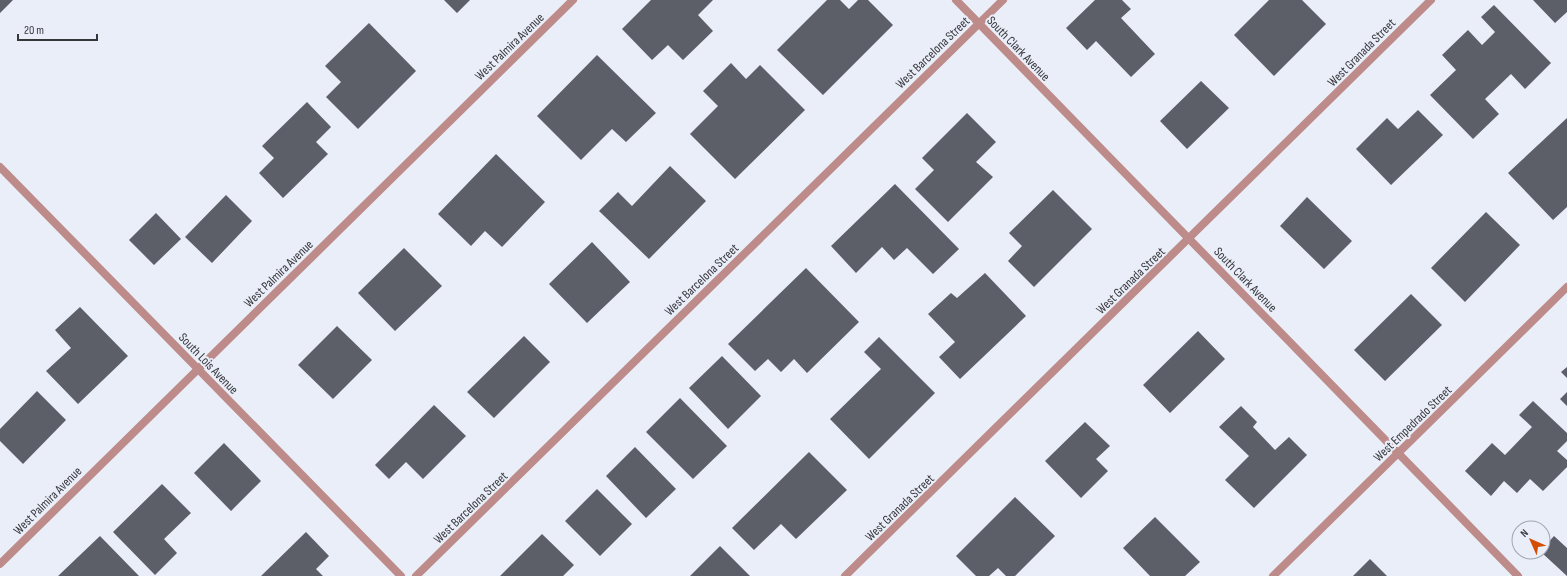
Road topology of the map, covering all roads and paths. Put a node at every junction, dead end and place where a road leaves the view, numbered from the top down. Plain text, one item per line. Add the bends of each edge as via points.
1 (573, 0) edge
2 (956, 0) edge
3 (1002, 0) edge
4 (1431, 0) edge
5 (979, 24) junction
6 (0, 167) edge
7 (1189, 238) junction
8 (1567, 287) edge
9 (198, 368) junction
10 (1398, 453) junction
11 (0, 564) edge
12 (401, 576) edge
13 (416, 576) edge
14 (845, 576) edge
15 (1273, 576) edge
16 (1518, 576) edge

1 - 9 street, West Palmira Avenue
2 - 5 street, South Clark Avenue
3 - 5 street, West Barcelona Street
4 - 7 street, West Granada Street
5 - 7 street, South Clark Avenue
5 - 13 street, West Barcelona Street
6 - 9 street, South Lois Avenue
7 - 10 street, South Clark Avenue
7 - 14 street, West Granada Street
8 - 10 street, West Empedrado Street
9 - 11 street, West Palmira Avenue
9 - 12 street, South Lois Avenue
10 - 15 street, West Empedrado Street
10 - 16 street, South Clark Avenue

